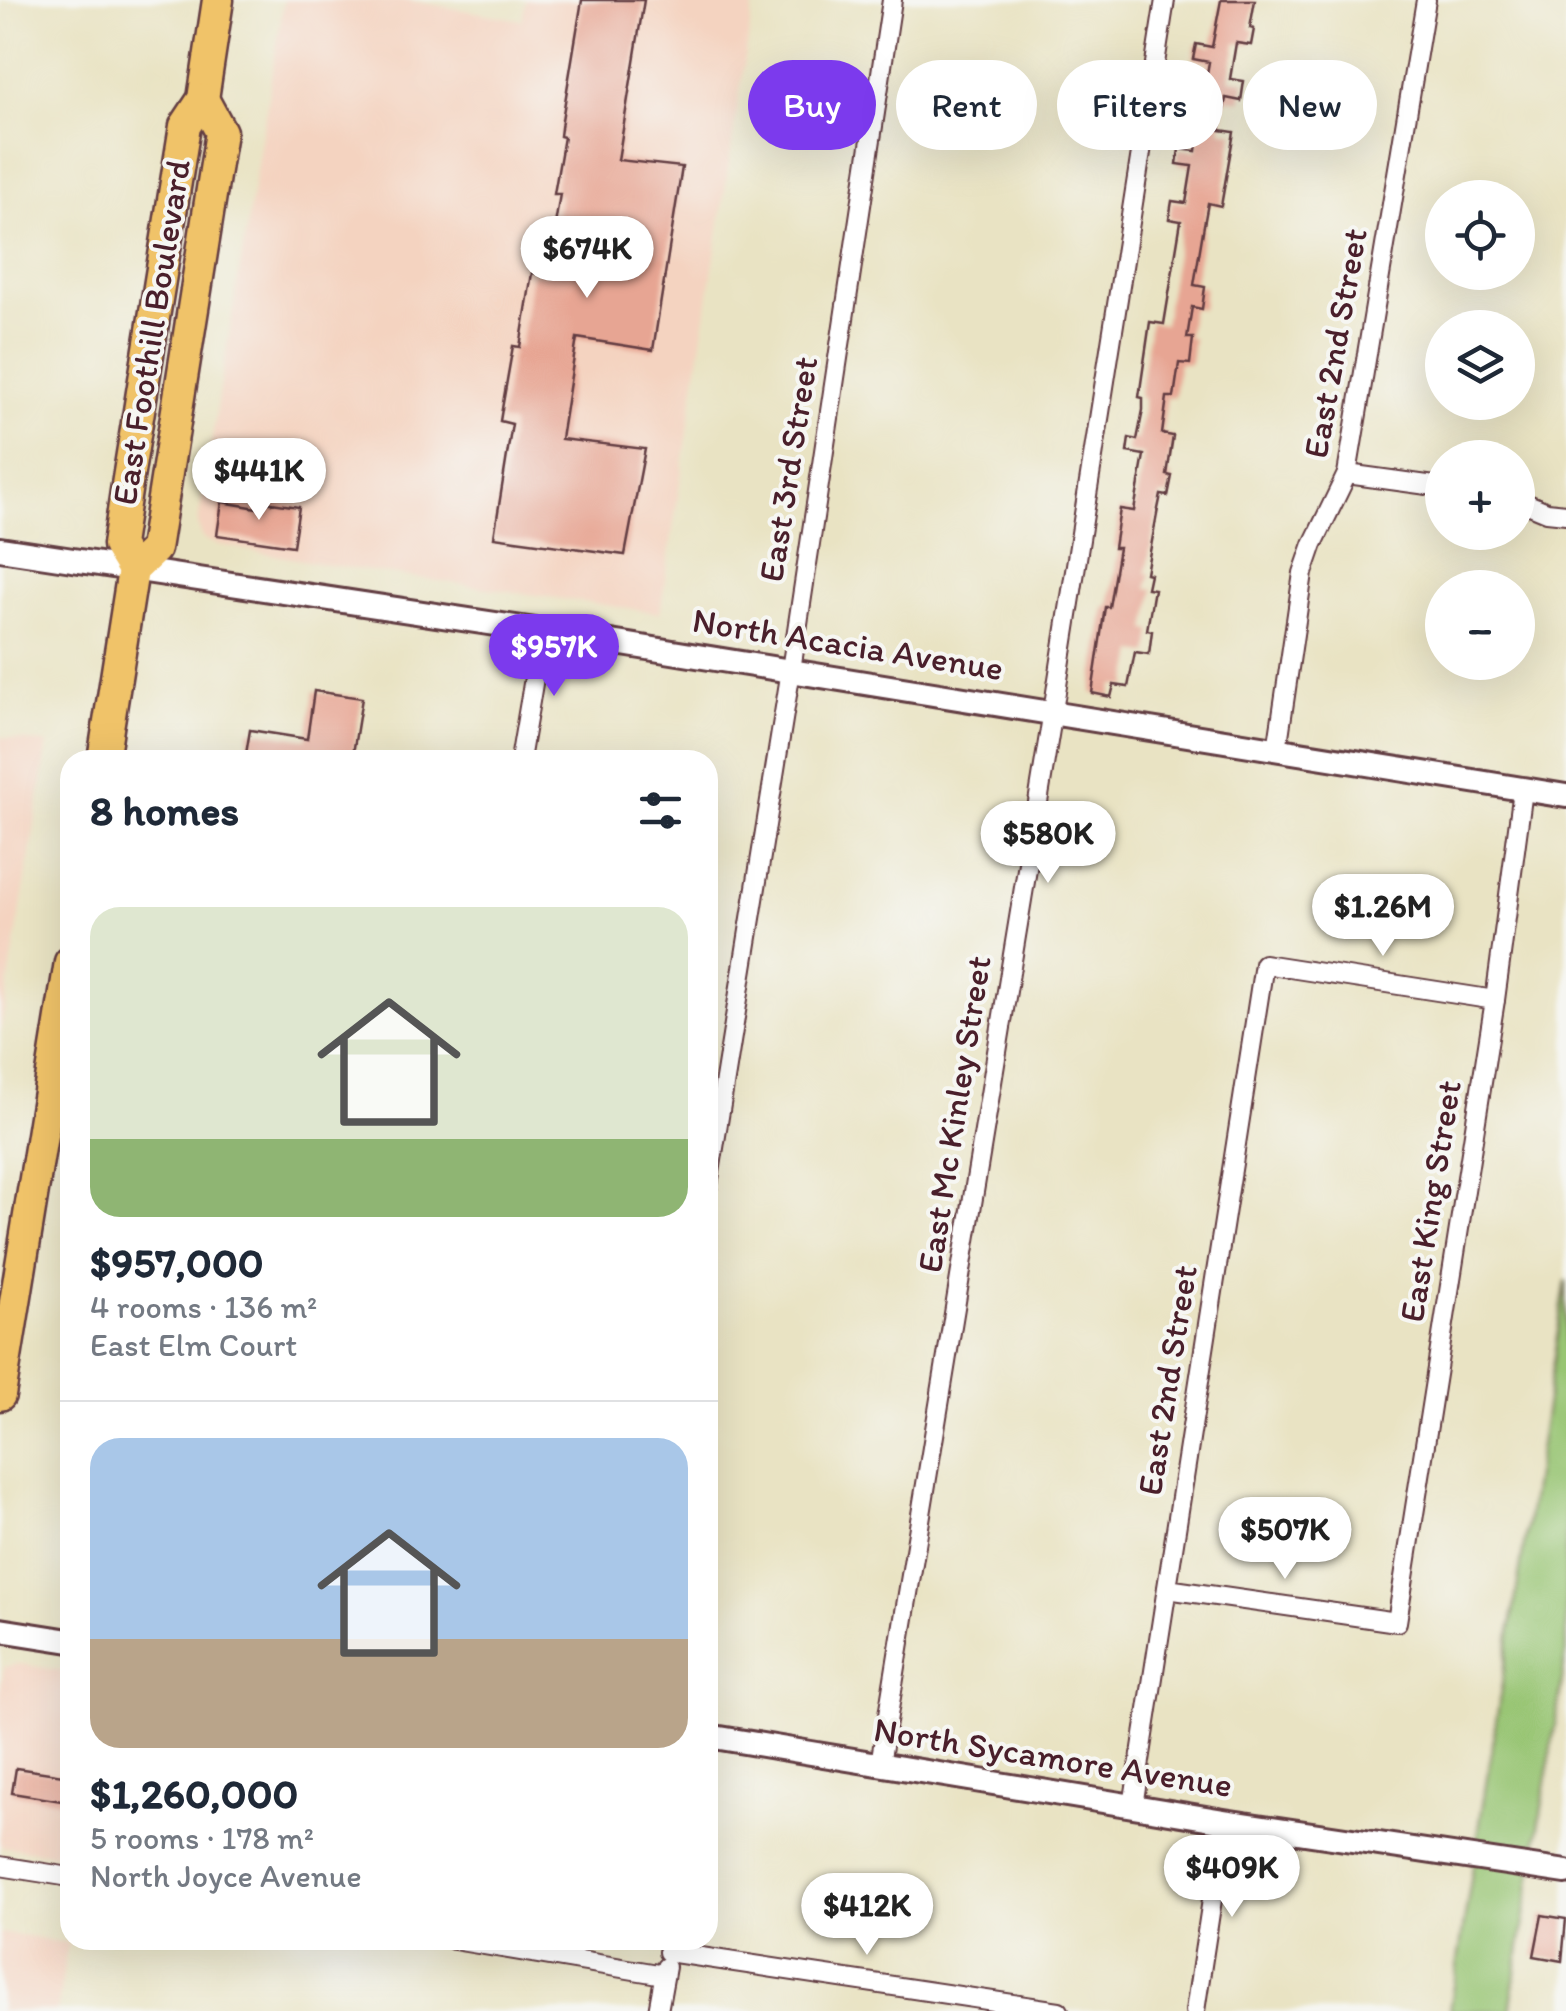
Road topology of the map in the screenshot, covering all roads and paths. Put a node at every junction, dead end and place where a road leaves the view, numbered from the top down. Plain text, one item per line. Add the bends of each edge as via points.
1 (218, 0) edge
2 (892, 0) edge
3 (1165, 0) edge
4 (1426, 0) edge
5 (1347, 474) junction
6 (1425, 485) edge
7 (1535, 507) edge
8 (1566, 514) edge
9 (0, 549) edge
10 (133, 570) junction
11 (542, 630) junction
12 (791, 670) junction
13 (1053, 712) junction
14 (105, 750) edge
15 (522, 750) edge
16 (1277, 750) junction
17 (1523, 790) junction
18 (1566, 796) edge
19 (1495, 1000) junction
20 (60, 1024) edge
21 (718, 1123) edge
22 (0, 1396) edge
23 (1167, 1589) junction
24 (0, 1630) edge
25 (60, 1639) edge
26 (718, 1738) edge
27 (880, 1764) junction
28 (1133, 1806) junction
29 (1224, 1821) junction
30 (0, 1866) edge
31 (1566, 1872) edge
32 (60, 1875) edge
33 (514, 1950) edge
34 (668, 1950) edge
35 (693, 1950) edge
36 (664, 1975) junction
37 (658, 2011) edge
38 (1060, 2011) edge
39 (1194, 2011) edge

1 - 10 main road, East Foothill Boulevard via 203,99 220,132 156,549
2 - 12 street, East 3rd Street
3 - 13 street, East Mc Kinley Street
4 - 5 street, East 2nd Street
5 - 6 street
5 - 16 street, East 2nd Street via 1304,573
7 - 8 street
9 - 10 street, North Acacia Avenue
10 - 11 street, North Acacia Avenue
10 - 14 main road, East Foothill Boulevard
11 - 12 street, North Acacia Avenue
11 - 15 street
12 - 13 street, North Acacia Avenue
12 - 21 street, East 3rd Street
13 - 16 street, North Acacia Avenue
13 - 27 street, East Mc Kinley Street
16 - 17 street, North Acacia Avenue
17 - 18 street, North Acacia Avenue
17 - 19 street, East King Street
19 - 23 street, East King Street via 1397,1622
19 - 23 street, East 2nd Street via 1264,964
20 - 22 main road
23 - 28 street, East 2nd Street
24 - 25 street
26 - 27 street, North Sycamore Avenue
27 - 28 street, North Sycamore Avenue
28 - 29 street, North Sycamore Avenue
29 - 31 street, North Sycamore Avenue
29 - 39 street
30 - 32 street
33 - 36 street
34 - 36 street
35 - 38 street
36 - 37 street

